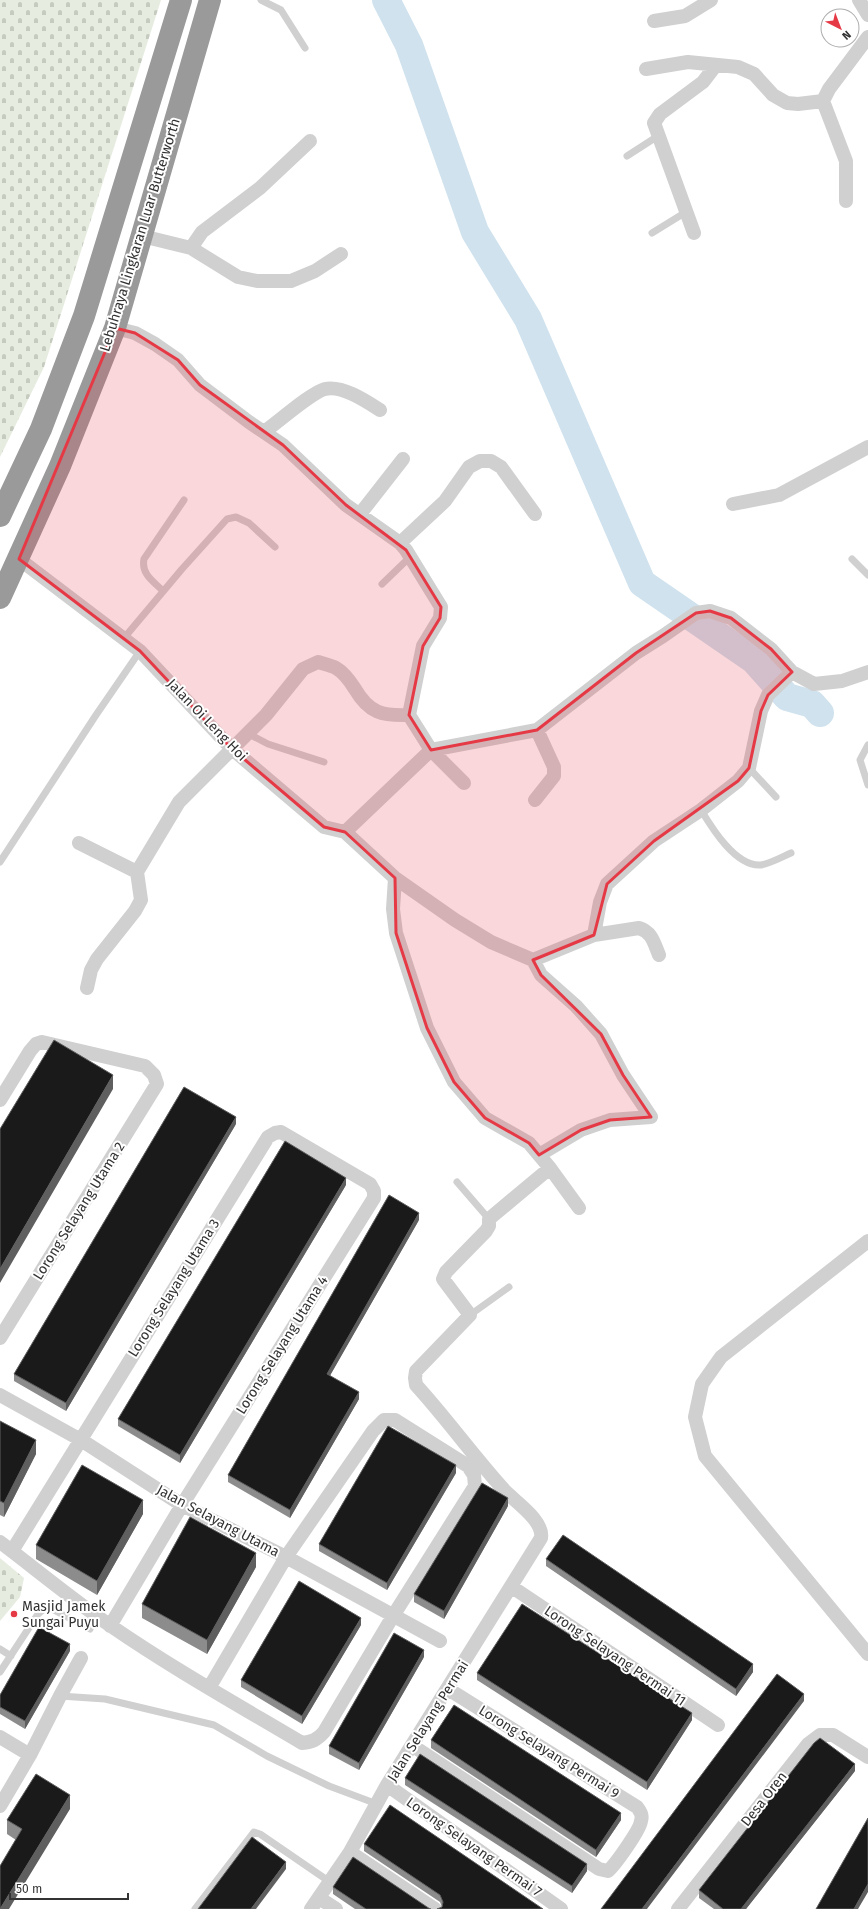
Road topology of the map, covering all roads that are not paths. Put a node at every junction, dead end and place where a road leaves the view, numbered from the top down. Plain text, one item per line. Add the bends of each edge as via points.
1 (181, 0) edge
2 (210, 0) edge
3 (261, 0) edge
4 (711, 0) edge
5 (859, 0) edge
6 (868, 15) edge
7 (654, 21) dead end
8 (868, 37) edge
9 (304, 48) dead end
10 (716, 65) junction
11 (646, 69) dead end
12 (823, 101) junction
13 (658, 136) junction
14 (310, 141) dead end
15 (627, 156) dead end
16 (846, 201) dead end
17 (686, 212) junction
18 (652, 233) dead end
19 (694, 233) dead end
20 (142, 236) junction
21 (191, 248) junction
22 (341, 254) dead end
23 (115, 328) junction
24 (380, 410) dead end
25 (264, 432) junction
26 (868, 447) edge
27 (402, 459) dead end
28 (184, 500) dead end
29 (733, 504) dead end
30 (360, 514) junction
31 (535, 514) dead end
32 (0, 516) edge
33 (400, 543) junction
34 (275, 547) dead end
35 (410, 557) junction
36 (19, 559) junction
37 (852, 559) dead end
38 (868, 575) edge
39 (382, 584) dead end
40 (163, 591) junction
41 (0, 598) edge
42 (124, 638) junction
43 (140, 651) junction
44 (865, 671) edge
45 (790, 674) junction
46 (409, 715) junction
47 (538, 730) junction
48 (246, 733) junction
49 (868, 745) edge
50 (231, 748) junction
51 (431, 750) junction
52 (324, 762) dead end
53 (749, 768) junction
54 (464, 783) dead end
55 (868, 785) edge
56 (776, 797) dead end
57 (535, 800) dead end
58 (701, 810) junction
59 (345, 832) junction
60 (79, 843) dead end
61 (791, 853) dead end
62 (0, 862) edge
63 (137, 872) junction
64 (395, 878) junction
65 (594, 935) junction
66 (659, 955) dead end
67 (533, 960) junction
68 (86, 988) dead end
69 (0, 1100) edge
70 (539, 1156) junction
71 (550, 1168) junction
72 (457, 1182) dead end
73 (370, 1184) joint
74 (579, 1208) dead end
75 (489, 1219) junction
76 (868, 1241) edge
77 (509, 1287) dead end
78 (470, 1315) junction
79 (0, 1338) edge
80 (0, 1395) edge
81 (81, 1440) junction
82 (182, 1505) junction
83 (0, 1542) edge
84 (12, 1551) junction
85 (286, 1558) junction
86 (512, 1587) junction
87 (393, 1616) junction
88 (110, 1626) junction
89 (90, 1629) dead end
90 (440, 1641) dead end
91 (0, 1649) edge
92 (868, 1654) edge
93 (11, 1656) junction
94 (81, 1658) dead end
95 (0, 1672) edge
96 (209, 1688) junction
97 (448, 1688) junction
98 (60, 1696) junction
99 (718, 1725) dead end
100 (0, 1736) edge
101 (413, 1746) junction
102 (30, 1754) junction
103 (868, 1757) edge
104 (387, 1785) junction
105 (377, 1804) junction
106 (0, 1806) edge
107 (350, 1852) junction
108 (330, 1882) junction
109 (315, 1903) edge
110 (195, 1909) edge
111 (336, 1909) edge
112 (435, 1909) edge
113 (561, 1909) edge
114 (678, 1909) edge

1 - 32 highway via 84,316 41,429
2 - 20 highway, Lebuhraya Lingkaran Luar Butterworth
3 - 9 lane via 281,10
4 - 7 street via 685,16
5 - 6 street
8 - 12 street
10 - 11 street via 688,62
10 - 12 street via 738,67 754,74 773,95 787,103
10 - 13 street via 703,82 660,114 654,123
12 - 16 street via 846,160
13 - 15 lane
13 - 17 street
14 - 21 street via 260,188 202,232
17 - 18 lane
17 - 19 street
20 - 21 street
20 - 23 highway, Lebuhraya Lingkaran Luar Butterworth
21 - 22 street via 238,277 257,281 291,281 315,271
23 - 25 street via 135,333 167,352 178,360 200,385
23 - 36 highway, Lebuhraya Lingkaran Luar Butterworth via 60,466
24 - 25 street via 348,391 326,389 305,401
25 - 30 street via 283,445 346,505
26 - 29 street via 779,495
27 - 30 street
28 - 40 lane via 144,559 142,566 145,573
30 - 33 street
31 - 33 street via 501,467 491,461 480,461 469,467 444,501
33 - 35 street
34 - 40 lane via 249,523 236,517 227,519
35 - 39 lane
35 - 46 street via 441,606 440,618 423,646
36 - 41 highway, Lebuhraya Lingkaran Luar Butterworth
36 - 42 street, Jalan Oi Leng Hoi
37 - 38 lane
40 - 42 lane
42 - 43 street, Jalan Oi Leng Hoi
43 - 50 street, Jalan Oi Leng Hoi
43 - 62 lane
44 - 45 street via 842,681 814,684
45 - 47 street via 771,649 731,618 710,611 696,613 636,653
45 - 53 street via 768,695 761,711
46 - 48 street via 390,716 374,711 362,701 350,681 336,668 318,662 303,669 266,715
46 - 51 street
47 - 51 street
47 - 57 street via 554,767 554,776
48 - 50 street
48 - 52 lane via 268,744
49 - 55 lane via 860,760
50 - 59 street, Jalan Oi Leng Hoi via 324,828
50 - 63 street via 179,802
51 - 54 street
51 - 59 street
53 - 56 lane
53 - 58 street via 738,781
58 - 61 lane via 718,838 743,860 760,865
58 - 65 street via 654,841 607,884 600,902
59 - 64 street
60 - 63 street
63 - 68 street via 141,900 91,970
64 - 67 street via 491,942
64 - 70 street via 393,908 396,933 427,1028 454,1082 485,1118 529,1143
65 - 66 street via 640,928 650,934
65 - 67 street
67 - 70 street via 541,975 576,1006 602,1034 623,1075 651,1117 610,1120 581,1130
69 - 79 street, Lorong Selayang Utama 2 via 30,1051 42,1042 145,1066 154,1075 157,1084
70 - 71 street
71 - 74 street
71 - 75 street
72 - 75 lane
73 - 81 street, Lorong Selayang Utama 3 via 282,1132 268,1137
73 - 82 street, Lorong Selayang Utama 4 via 374,1198
75 - 78 street via 486,1231 443,1279
76 - 92 street via 721,1357 702,1384 695,1417 705,1456
77 - 78 lane
78 - 86 street, Jalan Selayang Permai via 416,1371 416,1385 506,1491 538,1523 542,1531 541,1538
80 - 81 street, Jalan Selayang Utama
81 - 82 street, Jalan Selayang Utama
81 - 84 street, Lorong Selayang Utama 3
82 - 85 street, Jalan Selayang Utama
82 - 88 street, Lorong Selayang Utama 4
83 - 84 street
84 - 88 street
85 - 87 street, Jalan Selayang Utama
85 - 87 street via 373,1431 384,1420 395,1420 468,1466 474,1475 474,1486
85 - 96 street
86 - 97 street, Jalan Selayang Permai
86 - 99 street, Lorong Selayang Permai 11
87 - 90 street, Jalan Selayang Utama
87 - 96 street via 317,1740 302,1743
88 - 96 street
89 - 93 lane via 50,1608 44,1609 38,1614
91 - 93 lane
93 - 95 lane
94 - 98 street
97 - 101 street, Jalan Selayang Permai
97 - 101 street, Lorong Selayang Permai 9 via 637,1807 641,1812 642,1822 614,1865 608,1871 599,1869
98 - 102 street
98 - 105 lane via 105,1699 214,1725 267,1756 329,1786
100 - 102 street
101 - 104 street, Jalan Selayang Permai
102 - 106 street
103 - 114 street, Desa Oren via 833,1735 820,1735 808,1744
104 - 105 street, Jalan Selayang Permai
104 - 113 street, Lorong Selayang Permai 7
105 - 107 street, Jalan Selayang Permai
107 - 108 street, Jalan Selayang Permai
107 - 112 street
108 - 109 street, Jalan Selayang Permai
108 - 110 lane via 254,1832
109 - 111 street

